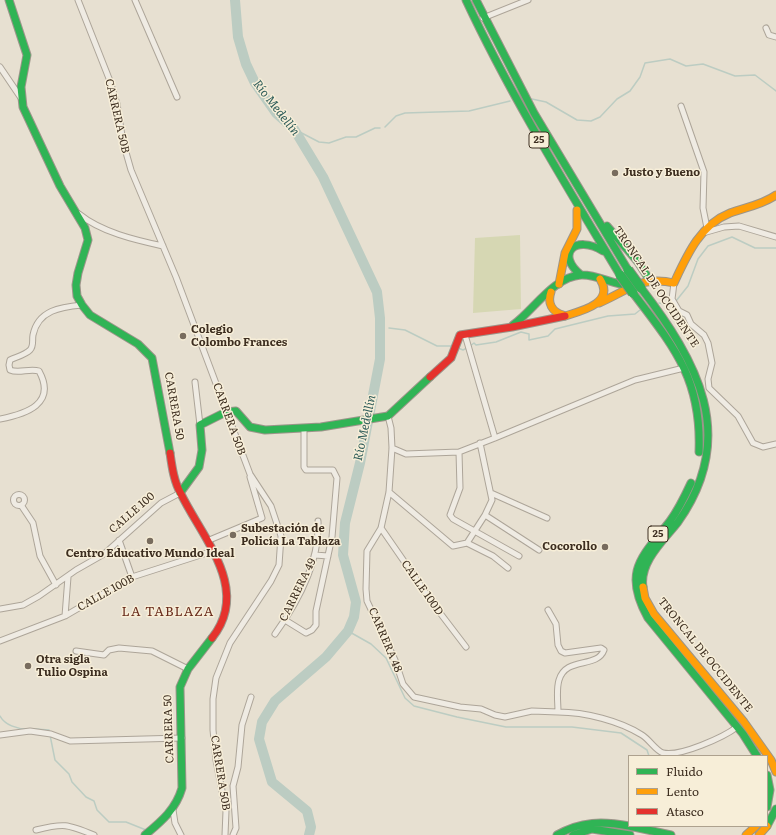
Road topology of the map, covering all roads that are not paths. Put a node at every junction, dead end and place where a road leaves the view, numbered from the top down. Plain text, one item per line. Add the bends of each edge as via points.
1 (9, 0) edge
2 (78, 0) edge
3 (135, 0) edge
4 (466, 0) edge
5 (476, 0) edge
6 (528, 0) edge
7 (483, 18) junction
8 (766, 28) dead end
9 (776, 37) edge
10 (0, 67) edge
11 (177, 97) dead end
12 (21, 98) junction
13 (681, 106) dead end
14 (562, 160) junction
15 (571, 195) junction
16 (776, 195) edge
17 (76, 212) junction
18 (705, 230) junction
19 (776, 237) edge
20 (163, 246) junction
21 (606, 253) junction
22 (624, 272) junction
23 (581, 275) junction
24 (649, 279) junction
25 (600, 280) junction
26 (674, 283) junction
27 (559, 284) junction
28 (636, 289) junction
29 (551, 292) junction
30 (82, 305) junction
31 (594, 305) junction
32 (564, 315) junction
33 (505, 328) junction
34 (461, 342) junction
35 (684, 368) junction
36 (195, 382) dead end
37 (226, 412) junction
38 (388, 416) junction
39 (0, 418) edge
40 (200, 425) junction
41 (304, 428) junction
42 (494, 438) junction
43 (480, 443) junction
44 (776, 444) edge
45 (392, 448) junction
46 (459, 452) junction
47 (250, 474) junction
48 (389, 492) junction
49 (180, 493) junction
50 (491, 493) junction
51 (21, 505) dead end
52 (485, 515) junction
53 (547, 518) dead end
54 (318, 521) dead end
55 (381, 528) junction
56 (476, 531) junction
57 (119, 540) junction
58 (208, 541) junction
59 (467, 543) junction
60 (539, 550) dead end
61 (213, 551) junction
62 (315, 555) junction
63 (328, 556) junction
64 (519, 556) dead end
65 (508, 568) dead end
66 (68, 577) junction
67 (132, 577) junction
68 (56, 585) junction
69 (0, 609) edge
70 (548, 610) dead end
71 (65, 616) junction
72 (285, 620) junction
73 (275, 634) dead end
74 (0, 641) edge
75 (466, 647) dead end
76 (76, 651) dead end
77 (188, 669) junction
78 (251, 698) dead end
79 (558, 712) junction
80 (737, 727) junction
81 (0, 735) edge
82 (182, 738) junction
83 (757, 755) edge
84 (767, 755) edge
85 (768, 756) edge
86 (776, 772) edge
87 (768, 780) edge
88 (768, 801) edge
89 (776, 809) edge
90 (173, 810) junction
91 (768, 824) edge
92 (628, 826) edge
93 (634, 827) edge
94 (755, 827) edge
95 (766, 827) edge
96 (36, 830) dead end
97 (94, 835) edge
98 (145, 835) edge
99 (181, 835) edge
100 (225, 835) edge
101 (233, 835) edge
102 (557, 835) edge
103 (573, 835) edge
104 (630, 835) edge
105 (671, 835) edge
106 (746, 835) edge
107 (759, 835) edge

1 - 12 main road, CARRERA 50 via 27,55
2 - 20 street, CARRERA 50B via 110,81 127,157
3 - 11 street
4 - 15 main road, TRONCAL DE OCCIDENTE / 25 via 525,116
5 - 7 main road, TRONCAL DE OCCIDENTE / 25
6 - 7 street
7 - 14 main road, TRONCAL DE OCCIDENTE / 25
8 - 9 street via 769,35
10 - 12 street
12 - 17 main road, CARRERA 50 via 32,129 63,192
13 - 18 street via 704,172
14 - 22 main road, TRONCAL DE OCCIDENTE / 25
14 - 24 main road
15 - 21 main road, TRONCAL DE OCCIDENTE / 25
15 - 27 main road via 579,221 566,252 564,271
16 - 18 main road via 763,204 724,216
17 - 20 street via 99,226 140,241
17 - 30 main road, CARRERA 50 via 86,228 88,240 75,284 77,297
18 - 19 street via 739,226
18 - 26 main road via 686,256
20 - 37 street, CARRERA 50B
21 - 22 main road, TRONCAL DE OCCIDENTE / 25
21 - 23 main road via 593,243 576,245 570,254 570,263 574,271
22 - 28 main road, TRONCAL DE OCCIDENTE / 25, bridge
23 - 25 main road
23 - 27 main road
24 - 26 main road via 658,278
24 - 28 main road
25 - 28 main road
25 - 31 main road via 604,294
26 - 44 street via 672,299 679,311 687,315 708,343 712,363 708,379 711,390 738,416 753,443 763,447
27 - 29 main road
28 - 31 main road
28 - 35 main road, TRONCAL DE OCCIDENTE / 25 via 672,344
28 - 84 main road, TRONCAL DE OCCIDENTE / 25 via 679,340 690,359 703,397 707,431 705,456 698,484 680,520 649,557 643,579 644,594 654,614 744,722
29 - 32 main road via 548,300 552,309
29 - 33 main road via 522,319
30 - 39 street via 59,307 46,314 33,334 32,347 29,351 10,360 10,370 15,372 31,369 39,371 45,388 36,408
30 - 49 main road, CARRERA 50 via 107,326 139,345 152,358
31 - 32 main road
32 - 33 main road
33 - 34 main road
34 - 38 main road via 451,358
34 - 42 street via 470,349
35 - 42 street via 635,380
35 - 80 main road, TRONCAL DE OCCIDENTE / 25 via 691,384 698,415 698,458 691,484 680,505 639,561 635,578 636,592 640,606 648,618
36 - 40 street, CALLE 100
37 - 40 main road
37 - 41 main road via 236,410 250,427 256,429
37 - 47 street, CARRERA 50B
38 - 41 main road
38 - 45 street, CARRERA 48
40 - 49 main road, CALLE 100 via 202,450 199,467
41 - 63 street, CARRERA 49 via 304,467 306,470 333,470 337,478
42 - 43 street
43 - 46 street
43 - 50 street
45 - 46 street via 406,454
45 - 48 street, CARRERA 48
46 - 56 street via 460,488 450,515
47 - 58 street via 262,518
47 - 100 street, CARRERA 50B via 278,522 282,550 279,565 271,581 230,643 216,678 213,730 226,811
48 - 55 street, CARRERA 48
48 - 59 street via 453,546
49 - 57 street, CALLE 100 via 161,503
49 - 58 main road, CARRERA 50
50 - 52 street via 492,500
50 - 53 street
51 - 68 street via 33,523 40,556
52 - 56 street
52 - 60 street
54 - 62 street, CARRERA 49 via 319,538
55 - 75 street, CALLE 100D
55 - 79 street, CARRERA 48 via 367,551 367,601 395,660 403,684 414,697 481,709 505,717 532,711
56 - 59 street
56 - 64 street
57 - 66 street, CALLE 100 via 104,554
57 - 67 street
58 - 61 main road, CARRERA 50
59 - 65 street via 493,556
61 - 67 street, CALLE 100B
61 - 77 main road, CARRERA 50 via 226,582 228,600 219,630
62 - 63 street
62 - 72 street, CARRERA 49
63 - 72 street, CARRERA 49 via 316,611 316,625 306,633
66 - 68 street, CALLE 100
66 - 71 street
67 - 71 street, CALLE 100B
68 - 69 street, CALLE 100 via 23,605
70 - 79 street via 556,624 561,651 565,653 601,648 604,650 598,658 576,664 562,672 558,684
71 - 74 street, CALLE 100B
72 - 73 street, CARRERA 49
76 - 77 street via 104,655 109,650 119,648 152,651
77 - 82 main road, CARRERA 50 via 183,677 179,696
78 - 101 street via 242,725 238,767 233,786 236,828
79 - 80 street via 586,714 626,726 644,736 663,752 680,751 713,741
80 - 83 main road, TRONCAL DE OCCIDENTE / 25
81 - 82 street via 24,731 50,734 70,741
82 - 90 main road, CARRERA 50 via 182,788
85 - 86 main road, TRONCAL DE OCCIDENTE / 25
87 - 88 main road
89 - 91 main road
90 - 98 main road, CARRERA 50
90 - 99 street via 175,823
92 - 102 main road via 590,822 571,827
93 - 105 main road
94 - 106 main road
95 - 107 main road
96 - 97 street via 65,824
103 - 104 main road via 592,830

